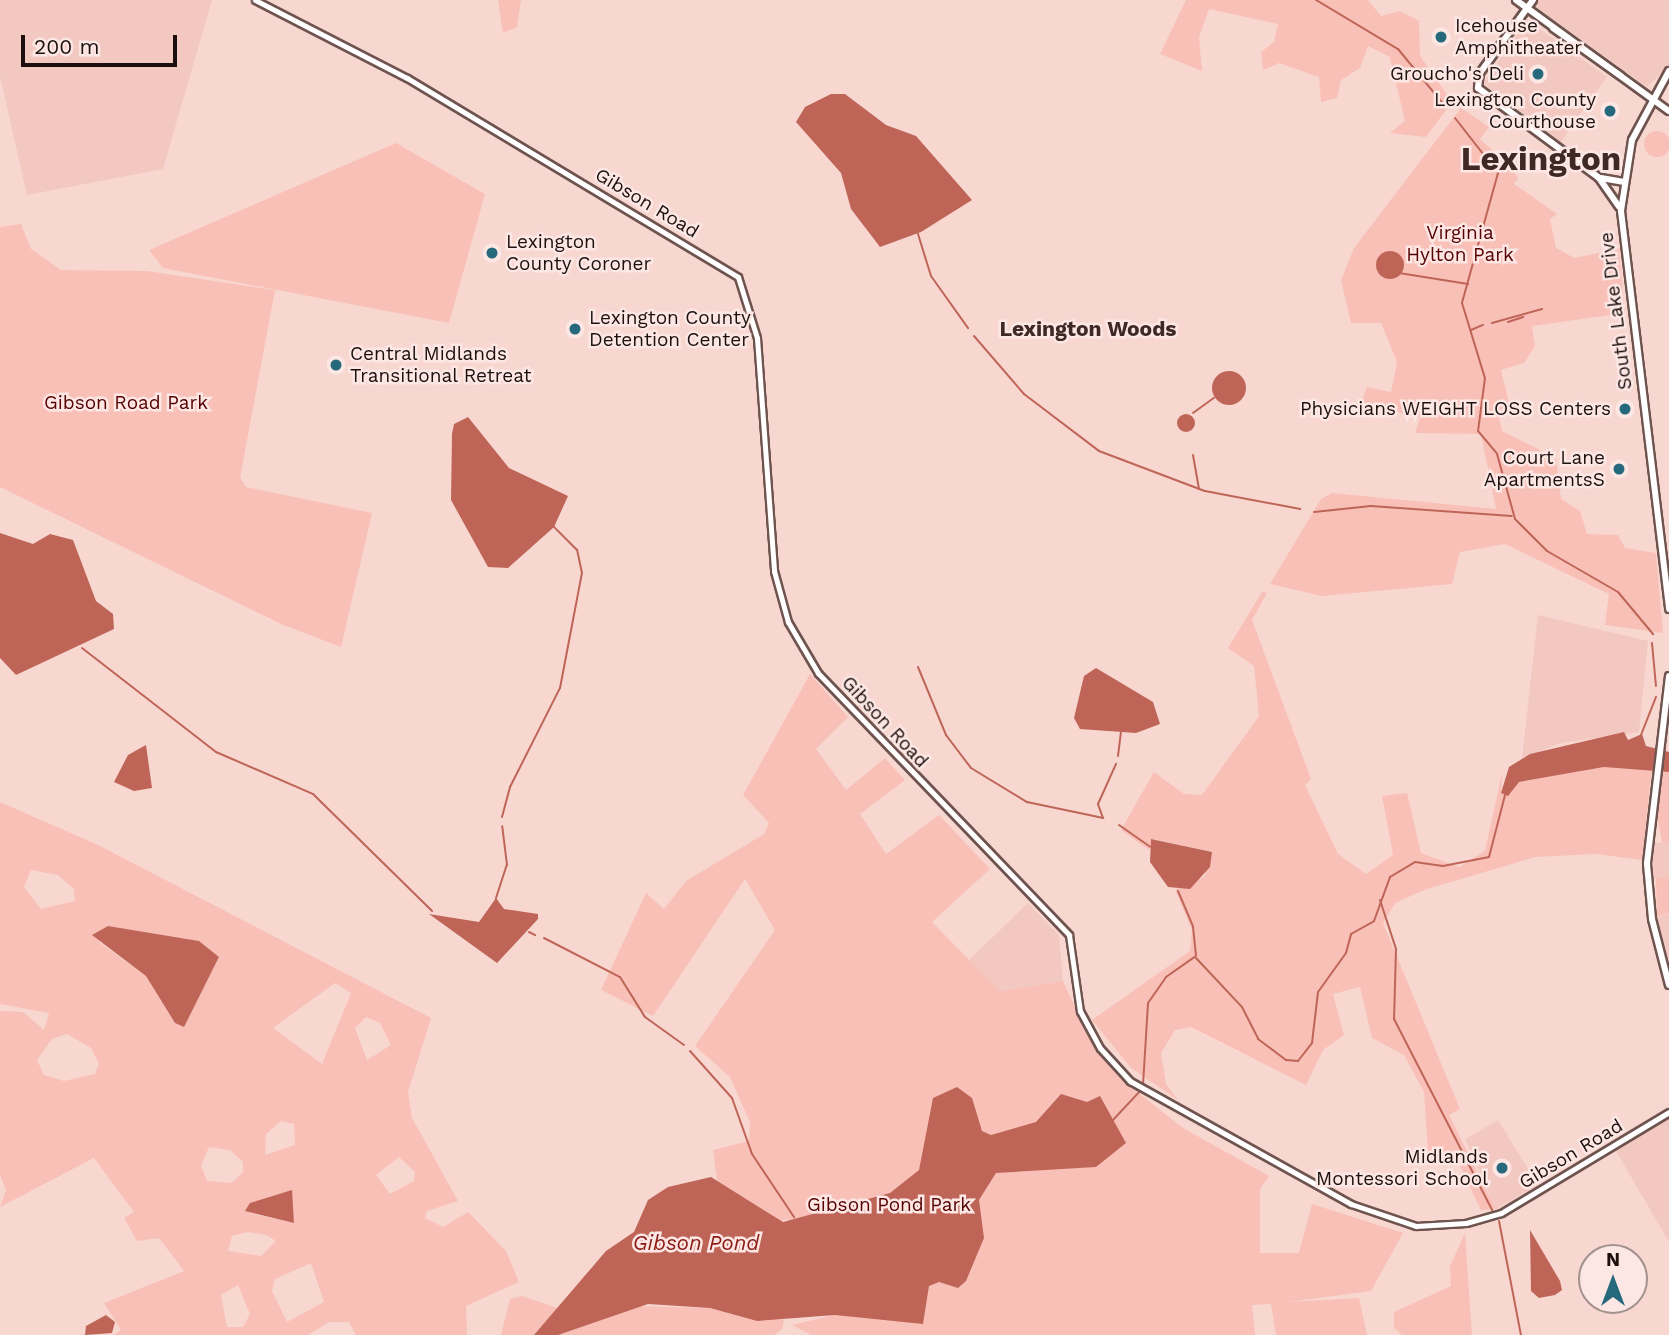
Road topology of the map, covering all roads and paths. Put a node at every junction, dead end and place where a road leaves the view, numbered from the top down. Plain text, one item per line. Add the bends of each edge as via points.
1 (255, 0) edge
2 (1516, 0) edge
3 (1533, 0) edge
4 (1527, 8) junction
5 (1669, 71) edge
6 (1651, 97) junction
7 (1669, 111) edge
8 (1600, 178) junction
9 (1623, 182) junction
10 (1621, 211) junction
11 (1669, 609) edge
12 (1669, 676) edge
13 (1669, 985) edge
14 (1669, 1112) edge

1 - 14 street, Gibson Road via 407,78 738,276 757,338 774,571 788,622 818,673 1069,935 1080,1011 1125,1076 1153,1097 1351,1204 1416,1226 1466,1223 1502,1213
2 - 4 main road
3 - 4 main road
4 - 6 main road
4 - 8 main road via 1480,74 1481,92
5 - 6 main road, South Lake Drive
6 - 7 main road
6 - 9 main road, South Lake Drive
8 - 9 main road
8 - 10 main road
9 - 10 main road, South Lake Drive
10 - 11 main road, South Lake Drive
12 - 13 main road via 1647,874

